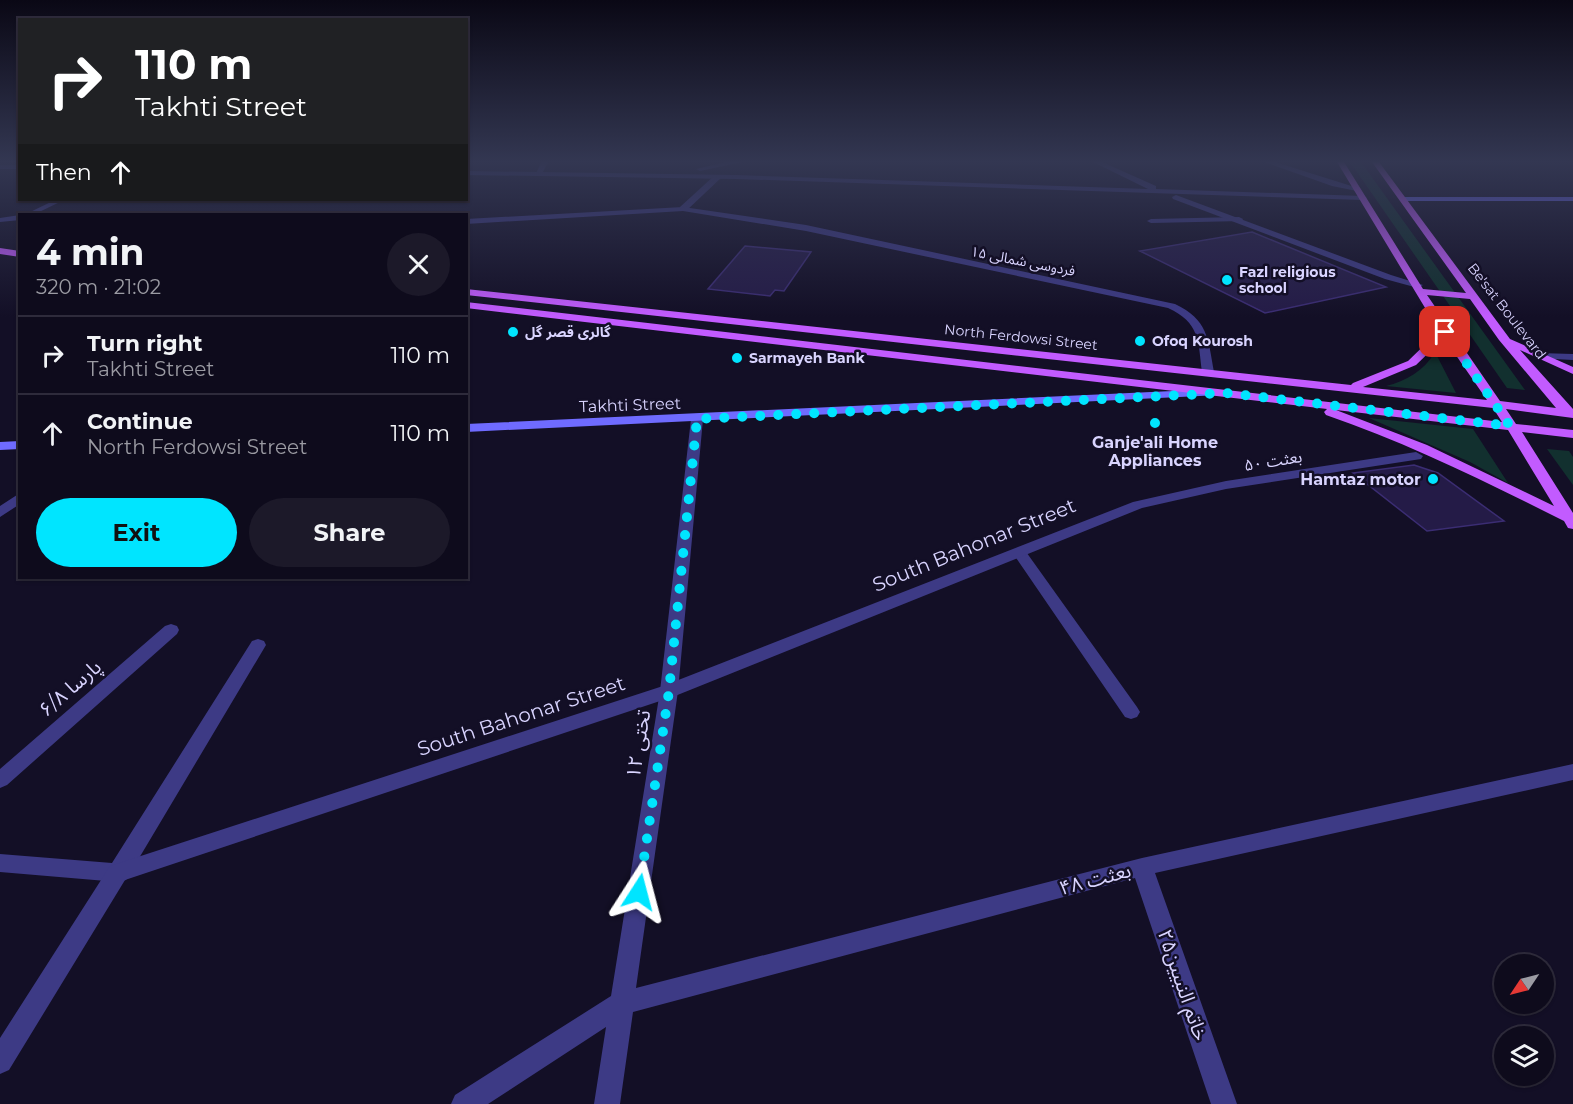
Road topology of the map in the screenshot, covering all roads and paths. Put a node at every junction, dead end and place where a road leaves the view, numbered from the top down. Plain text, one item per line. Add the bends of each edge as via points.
1 (608, 214) edge
2 (712, 214) edge
3 (1224, 214) edge
4 (1373, 214) edge
5 (1414, 214) edge
6 (18, 217) edge
7 (1239, 219) junction
8 (0, 220) edge
9 (1151, 221) dead end
10 (468, 222) edge
11 (0, 242) edge
12 (18, 244) edge
13 (0, 251) edge
14 (18, 254) edge
15 (1420, 289) junction
16 (468, 292) edge
17 (1473, 296) junction
18 (468, 305) edge
19 (1445, 332) junction
20 (1503, 338) junction
21 (1539, 356) junction
22 (1573, 357) edge
23 (1573, 371) edge
24 (1208, 372) junction
25 (1352, 387) junction
26 (1226, 393) junction
27 (1295, 401) junction
28 (1494, 403) junction
29 (1571, 415) edge
30 (697, 419) junction
31 (1510, 426) junction
32 (468, 428) edge
33 (1573, 434) edge
34 (18, 445) edge
35 (0, 446) edge
36 (1416, 456) dead end
37 (18, 499) edge
38 (1138, 505) joint
39 (0, 513) edge
40 (1571, 522) edge
41 (1019, 552) junction
42 (171, 630) dead end
43 (258, 645) dead end
44 (669, 691) junction
45 (1131, 712) dead end
46 (1573, 772) edge
47 (0, 780) edge
48 (0, 863) edge
49 (1142, 867) junction
50 (118, 873) junction
51 (622, 1004) junction
52 (0, 1061) edge
53 (464, 1104) edge
54 (607, 1104) edge
55 (1224, 1104) edge

1 - 10 street, فردوسی شمالی ۱۵
2 - 24 street, فردوسی شمالی ۱۵ via 806,228 1171,306 1197,322
3 - 7 street
4 - 15 main road
5 - 17 main road, Be'sat Boulevard
6 - 8 street
7 - 9 street
7 - 15 street
11 - 12 main road
13 - 14 main road
15 - 17 main road
15 - 19 main road
16 - 24 main road, North Ferdowsi Street
17 - 20 main road, Be'sat Boulevard
18 - 26 main road, North Ferdowsi Street
19 - 25 main road via 1412,363
19 - 28 main road
20 - 21 main road
20 - 29 main road, Be'sat Boulevard
21 - 22 street
21 - 23 main road
24 - 25 main road, North Ferdowsi Street
25 - 28 main road, North Ferdowsi Street
26 - 27 main road, North Ferdowsi Street
26 - 30 main road, Takhti Street
27 - 31 main road, North Ferdowsi Street
27 - 40 main road via 1420,445
28 - 29 main road, North Ferdowsi Street
28 - 31 main road
30 - 32 main road, Takhti Street
30 - 44 street, تختی ۱۲
31 - 33 main road, North Ferdowsi Street
31 - 40 main road
34 - 35 main road
36 - 38 street, بعثت ۵۰ via 1257,480
37 - 39 street
38 - 41 street, South Bahonar Street
41 - 44 street, South Bahonar Street
41 - 45 street
42 - 47 street, پارسا ۶/۸
43 - 50 street
44 - 50 street, South Bahonar Street
44 - 51 street, تختی ۱۲
46 - 49 street, بعثت ۴۸
48 - 50 street
49 - 51 street, بعثت ۴۸
49 - 55 street, خاتم النبیین۲۵
50 - 52 street
51 - 53 street, بعثت ۴۸
51 - 54 street, تختی ۱۲

